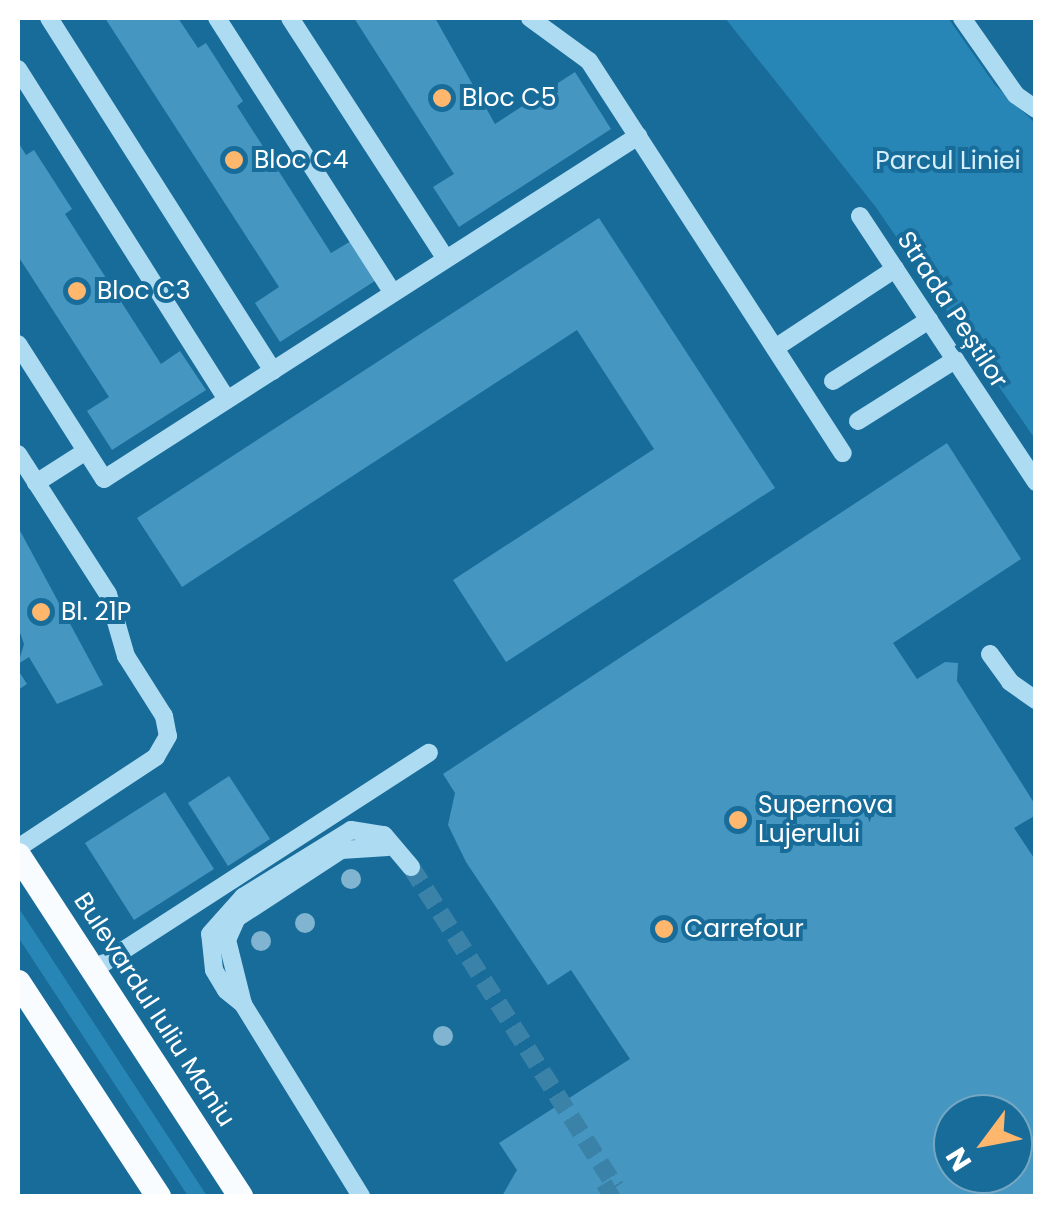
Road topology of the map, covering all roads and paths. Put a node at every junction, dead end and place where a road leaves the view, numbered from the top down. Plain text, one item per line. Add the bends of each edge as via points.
1 (49, 18) edge
2 (217, 18) edge
3 (290, 18) edge
4 (530, 18) edge
5 (962, 18) edge
6 (18, 69) edge
7 (1036, 109) edge
8 (638, 136) junction
9 (860, 216) dead end
10 (446, 259) junction
11 (895, 269) junction
12 (393, 294) junction
13 (929, 320) junction
14 (18, 344) edge
15 (775, 348) junction
16 (954, 360) junction
17 (272, 370) junction
18 (833, 381) dead end
19 (227, 400) junction
20 (858, 421) dead end
21 (86, 451) junction
22 (843, 453) dead end
23 (18, 454) edge
24 (1036, 482) edge
25 (36, 483) junction
26 (990, 654) dead end
27 (1036, 700) edge
28 (429, 753) dead end
29 (18, 848) edge
30 (399, 849) junction
31 (18, 856) edge
32 (411, 867) tunnel mouth
33 (93, 970) junction
34 (18, 982) edge
35 (243, 1004) junction
36 (158, 1196) edge
37 (240, 1196) edge
38 (361, 1196) edge

1 - 17 street
2 - 12 street
3 - 10 street
4 - 8 street via 589,60
5 - 7 street via 1016,95
6 - 19 street
8 - 10 street
8 - 15 street
9 - 11 street, Strada Peștilor
10 - 12 street
11 - 13 street, Strada Peștilor
11 - 15 street
12 - 17 street
13 - 16 street, Strada Peștilor
13 - 18 street
14 - 21 street
15 - 22 street
16 - 20 street
16 - 24 street, Strada Peștilor
17 - 19 street
19 - 21 street via 104,479
21 - 25 street
23 - 25 street
25 - 29 street via 108,594 126,656 164,716 168,736 156,757
26 - 27 street via 1010,682
28 - 33 street
30 - 32 street
30 - 35 street via 364,843 341,850 237,918 227,940
30 - 35 street via 384,835 352,830 226,911 208,947 226,990
31 - 33 main road, Bulevardul Iuliu Maniu
33 - 37 main road, Bulevardul Iuliu Maniu
34 - 36 main road
35 - 38 street

